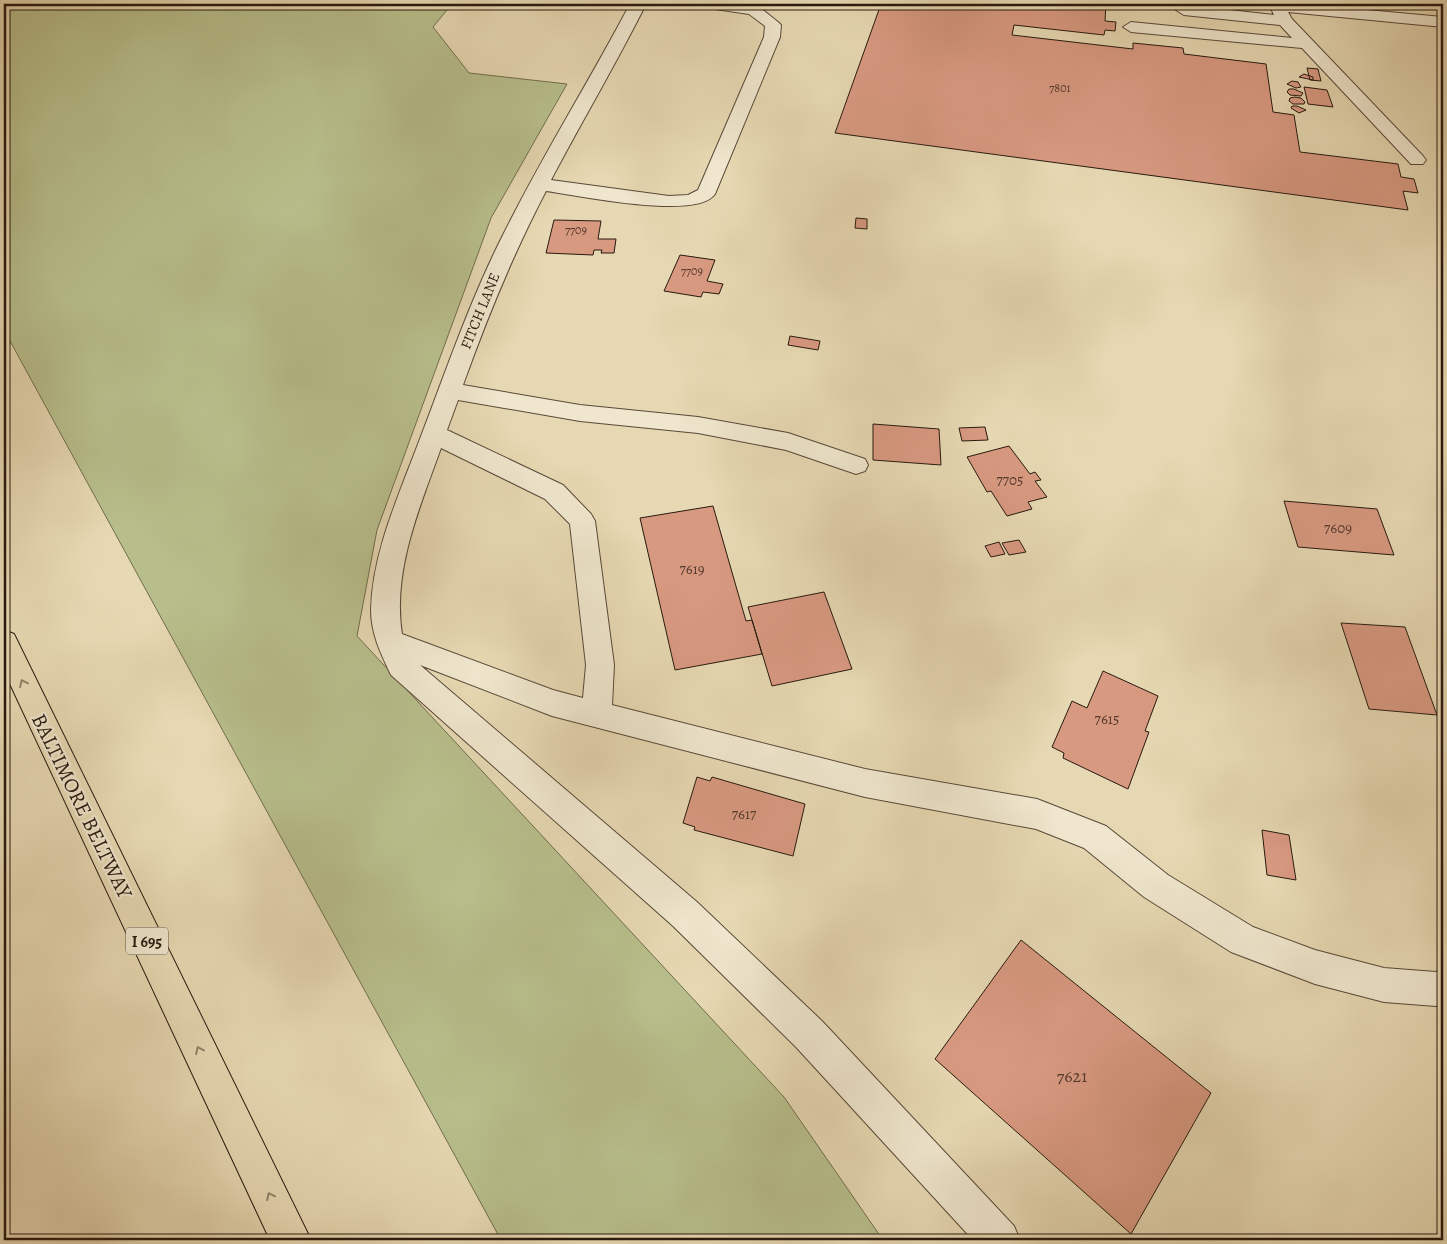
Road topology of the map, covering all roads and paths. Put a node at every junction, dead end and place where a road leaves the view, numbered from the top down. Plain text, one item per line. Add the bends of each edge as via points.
1 (638, 4) edge
2 (715, 4) edge
3 (1184, 10) dead end
4 (1279, 10) edge
5 (1443, 22) edge
6 (1131, 27) dead end
7 (1306, 44) junction
8 (1417, 160) dead end
9 (539, 184) junction
10 (450, 391) junction
11 (434, 434) junction
12 (856, 465) dead end
13 (389, 641) junction
14 (4, 642) edge
15 (597, 714) junction
16 (1443, 986) edge
17 (291, 1240) edge
18 (1000, 1240) edge

1 - 9 street, FITCH LANE
2 - 9 street via 754,10 773,25 772,37 706,194 691,200 669,202
3 - 4 street
4 - 5 street
4 - 7 street
6 - 7 street
7 - 8 street
9 - 10 street, FITCH LANE via 478,313
10 - 11 street, FITCH LANE
10 - 12 street via 580,413 698,425 788,442
11 - 13 street, FITCH LANE via 405,513 386,583 385,613
11 - 15 street via 554,492 582,521 600,665
13 - 15 street via 552,703
13 - 18 street, FITCH LANE via 401,666 685,914 809,1034
17 -> 14 highway, BALTIMORE BELTWAY / I 695
15 - 16 street via 865,783 1037,814 1095,837 1156,886 1243,940 1315,967 1384,985 1436,989

